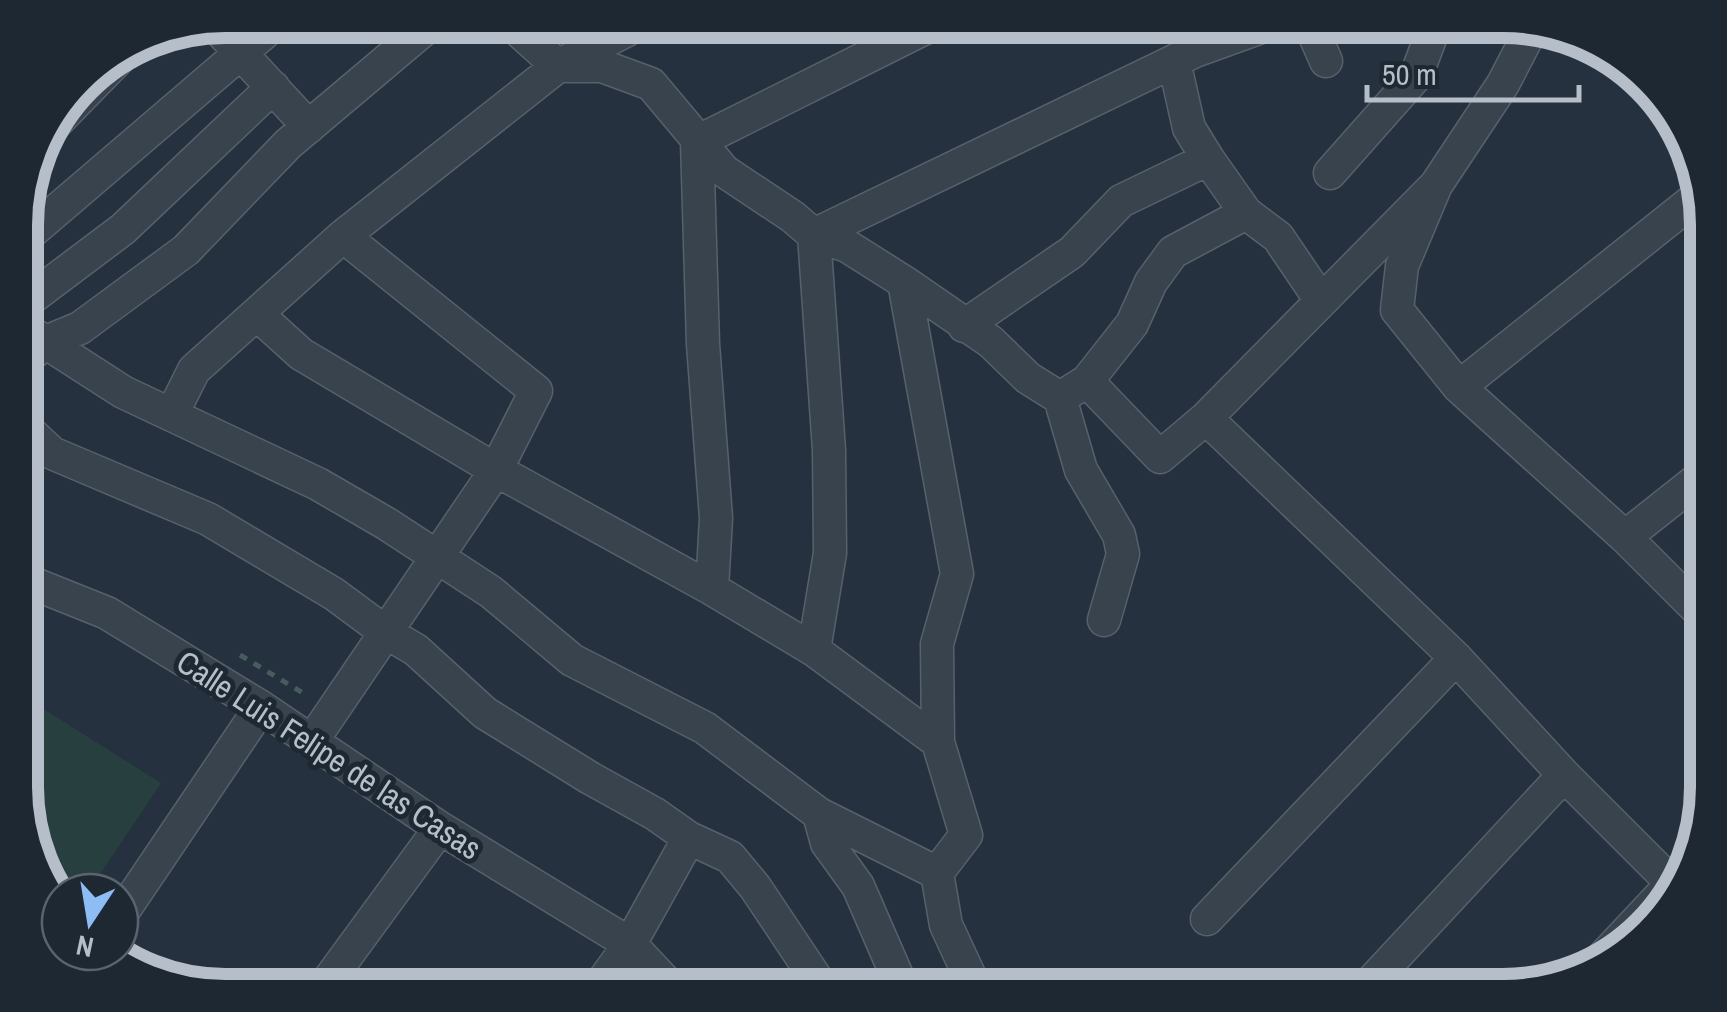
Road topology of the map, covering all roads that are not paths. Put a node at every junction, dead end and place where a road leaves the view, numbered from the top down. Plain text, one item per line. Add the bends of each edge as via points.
1 (227, 38) edge
2 (260, 38) edge
3 (414, 38) edge
4 (527, 38) edge
5 (612, 38) edge
6 (905, 38) edge
7 (1233, 38) edge
8 (1316, 38) edge
9 (1430, 38) edge
10 (1526, 39) edge
11 (242, 55) junction
12 (1174, 61) junction
13 (1326, 61) dead end
14 (558, 66) junction
15 (273, 87) junction
16 (309, 126) junction
17 (698, 142) junction
18 (1208, 160) junction
19 (1330, 174) dead end
20 (1436, 185) junction
21 (1688, 204) edge
22 (1246, 213) junction
23 (38, 227) edge
24 (814, 235) junction
25 (343, 236) junction
26 (904, 282) junction
27 (38, 293) edge
28 (1320, 299) junction
29 (258, 315) junction
30 (964, 326) junction
31 (38, 341) edge
32 (38, 348) edge
33 (1459, 387) junction
34 (1074, 390) junction
35 (172, 414) junction
36 (1206, 418) junction
37 (38, 440) edge
38 (496, 470) junction
39 (1689, 486) edge
40 (1625, 537) junction
41 (436, 557) junction
42 (38, 586) edge
43 (712, 589) junction
44 (1689, 602) edge
45 (1104, 620) dead end
46 (384, 631) junction
47 (814, 650) junction
48 (1456, 658) junction
49 (260, 707) junction
50 (312, 741) junction
51 (938, 742) junction
52 (1564, 775) junction
53 (819, 814) junction
54 (440, 828) junction
55 (689, 838) junction
56 (1670, 869) edge
57 (937, 873) junction
58 (140, 886) edge
59 (1208, 919) dead end
60 (630, 944) junction
61 (896, 974) edge
62 (969, 974) edge
63 (1379, 974) edge
64 (333, 975) edge
65 (607, 975) edge
66 (659, 975) edge
67 (813, 975) edge

1 - 11 street
2 - 11 street
3 - 16 street
4 - 14 street
5 - 14 street
6 - 17 street
7 - 12 street
8 - 13 street
9 - 19 street via 1416,76
10 - 20 street
11 - 15 street
11 - 23 street
12 - 18 street via 1190,128
12 - 24 street
14 - 17 street via 602,66 651,84
14 - 25 street
15 - 16 street
15 - 27 street via 123,229
16 - 31 street via 186,250 80,328
17 - 24 street via 724,171
17 - 43 street via 716,518
18 - 22 street
18 - 30 street via 1120,201 1072,252
20 - 28 street
20 - 33 street via 1402,266 1397,310
21 - 33 street
22 - 28 street via 1278,237
22 - 34 street via 1173,252 1132,324
24 - 26 street via 847,246
24 - 47 street via 830,450 830,553
25 - 29 street
25 - 38 street via 536,391
26 - 30 street
26 - 51 street via 957,574 937,644
28 - 36 street
29 - 35 street via 194,370
29 - 38 street via 301,354
30 - 34 street via 1028,378
32 - 35 street
33 - 40 street
34 - 36 street via 1160,457
34 - 45 street via 1081,470 1123,554
35 - 41 street via 318,484
36 - 48 street
37 - 46 street via 52,453 208,519
38 - 41 street
38 - 43 street
39 - 40 street
40 - 44 street
41 - 46 street
41 - 53 street via 491,592 572,660 705,728
42 - 49 street, Calle Luis Felipe de las Casas via 107,613
43 - 47 street
46 - 50 street
46 - 55 street via 416,650 485,713
47 - 51 street
48 - 52 street
48 - 59 street
49 - 50 street, Calle Luis Felipe de las Casas
49 - 58 street
50 - 54 street, Calle Luis Felipe de las Casas
51 - 57 street via 966,835
52 - 56 street
52 - 63 street
53 - 57 street
53 - 61 street via 827,843 858,886
54 - 60 street, Calle Luis Felipe de las Casas
54 - 64 street
55 - 60 street
55 - 67 street via 730,858
57 - 62 street via 946,924
60 - 65 street
60 - 66 street, Calle Luis Felipe de las Casas

